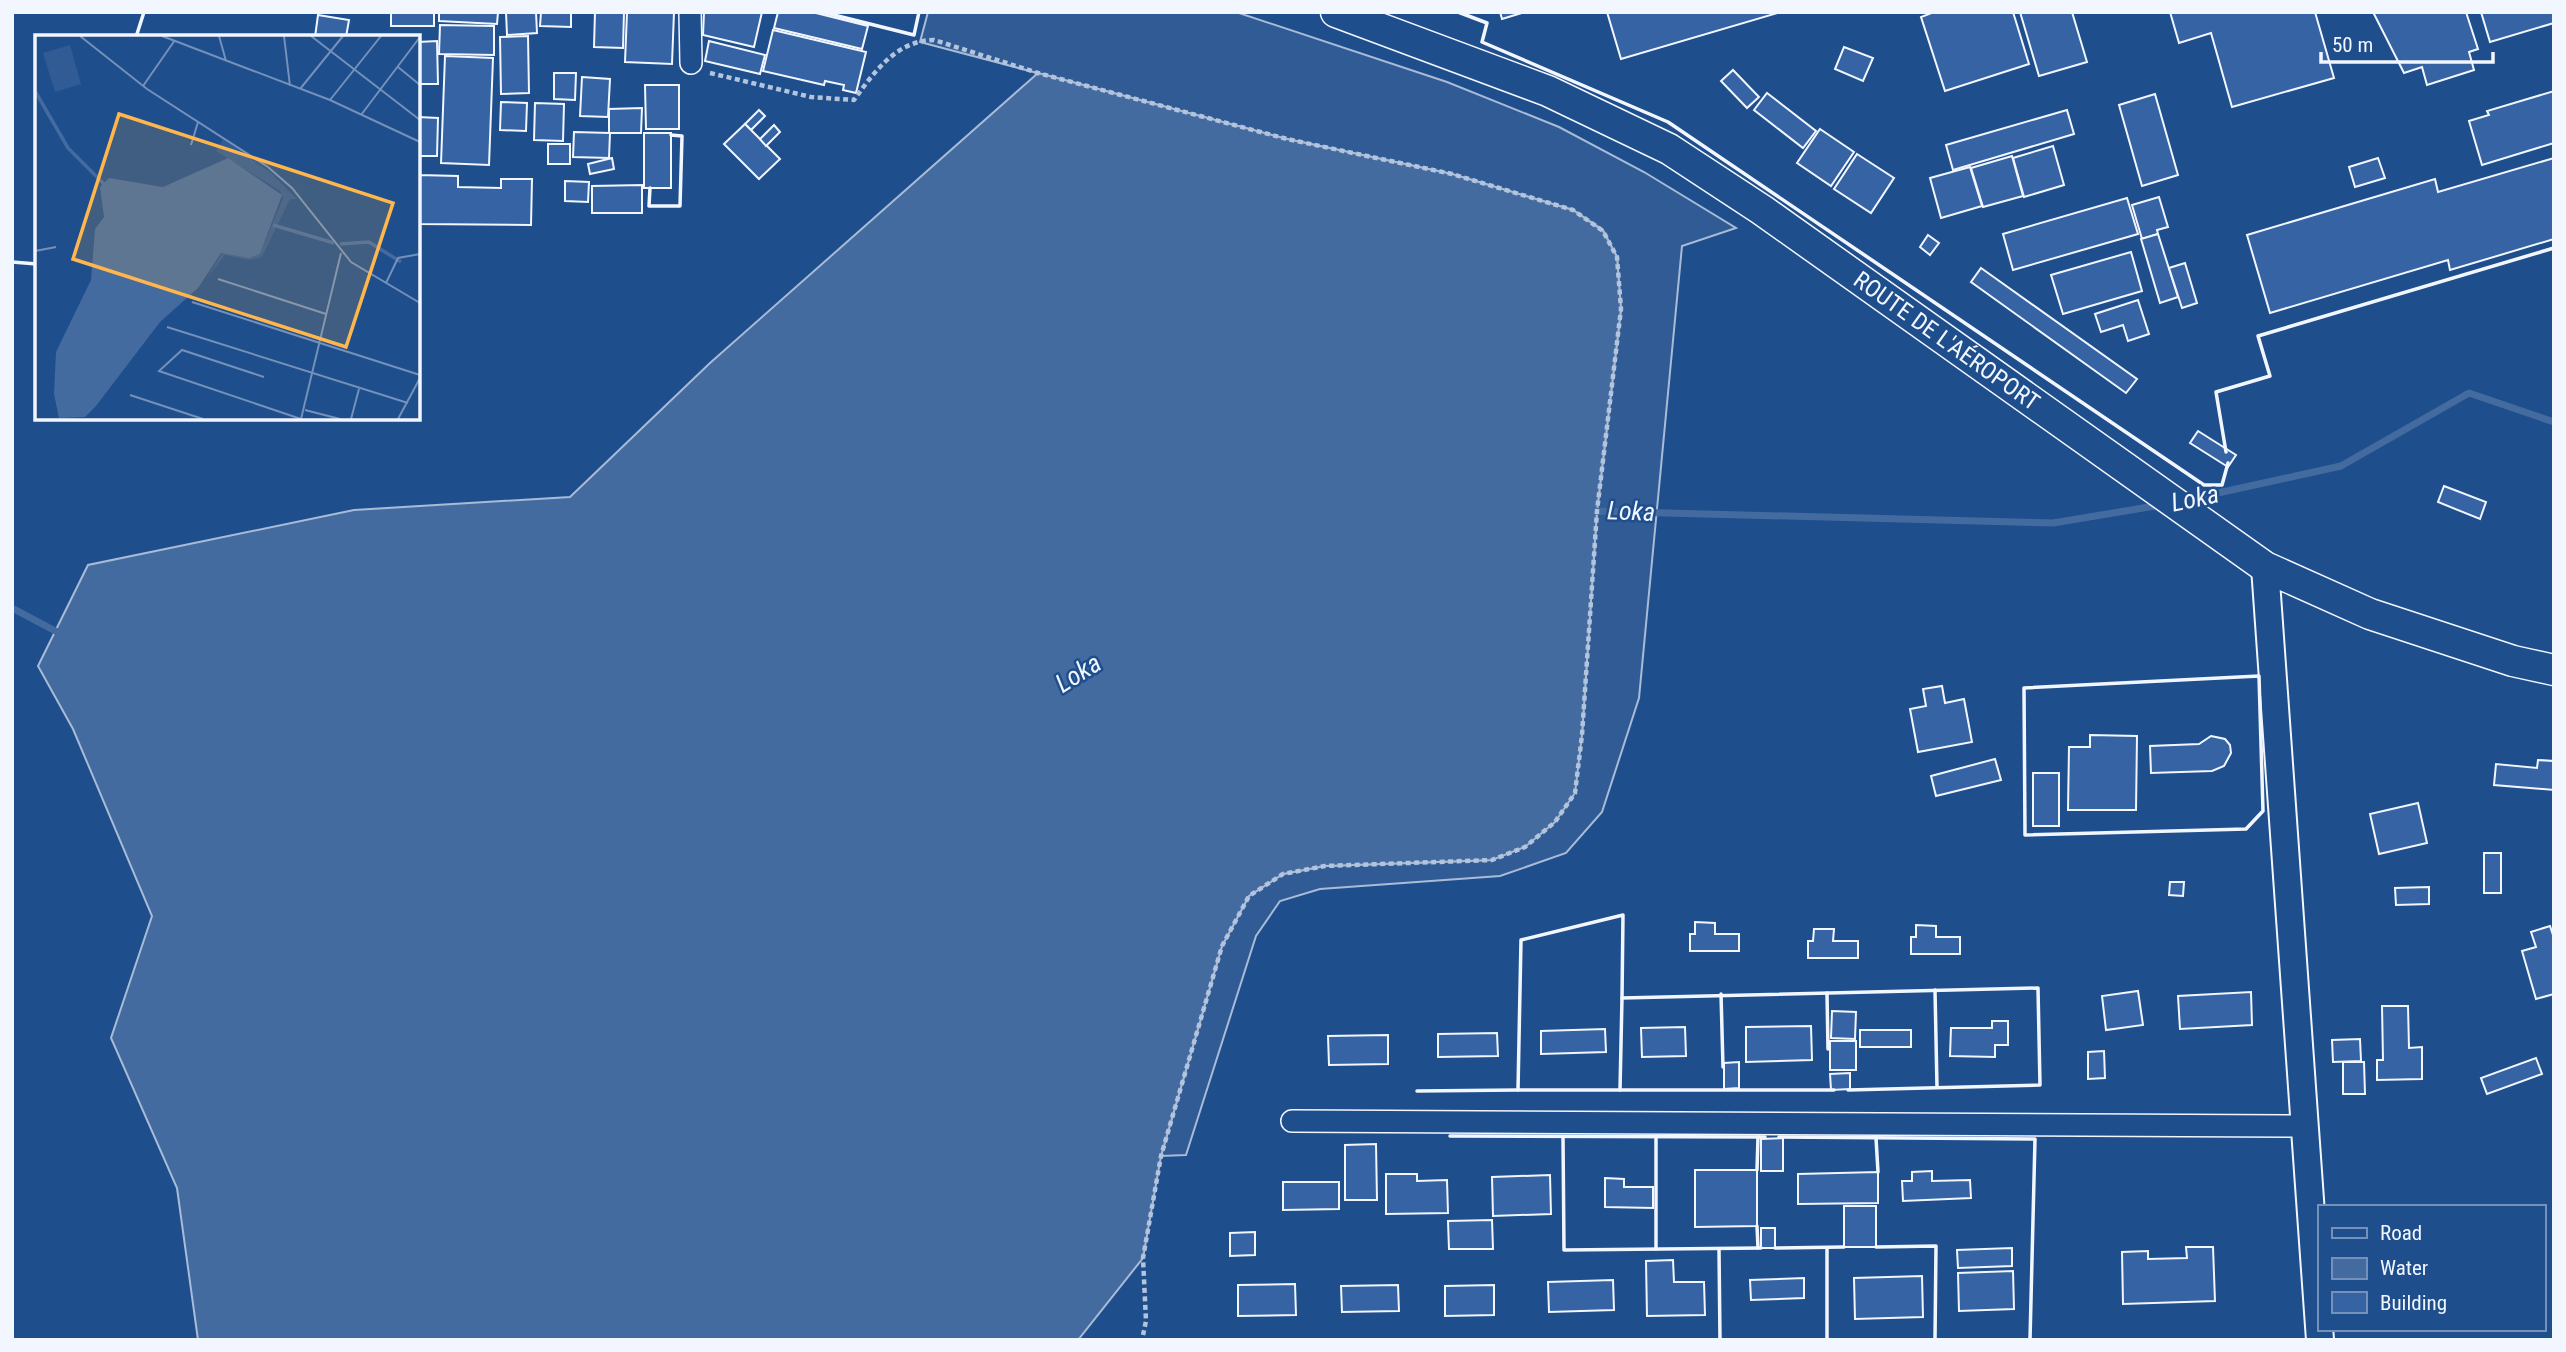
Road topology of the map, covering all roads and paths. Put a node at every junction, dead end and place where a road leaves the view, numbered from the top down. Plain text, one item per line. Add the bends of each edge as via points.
1 (690, 12) edge
2 (1336, 12) edge
3 (691, 63) joint
4 (2265, 567) junction
5 (2554, 670) edge
6 (1292, 1121) dead end
7 (2303, 1126) junction
8 (2318, 1315) edge
9 (1142, 1340) edge

1 - 3 street
2 - 4 main road, ROUTE DE L'AÉROPORT via 1548,91 1669,149
3 - 9 path via 715,76 811,97 854,100 877,68 917,40 934,40 1038,73 1287,139 1452,174 1573,210 1603,230 1617,257 1621,309 1597,511 1574,793 1555,822 1525,847 1492,860 1325,866 1283,874 1249,896 1222,946 1161,1156 1143,1258 1146,1321
4 - 5 main road, ROUTE DE L'AÉROPORT via 2370,614
4 - 7 street
6 - 7 street
7 - 8 street

